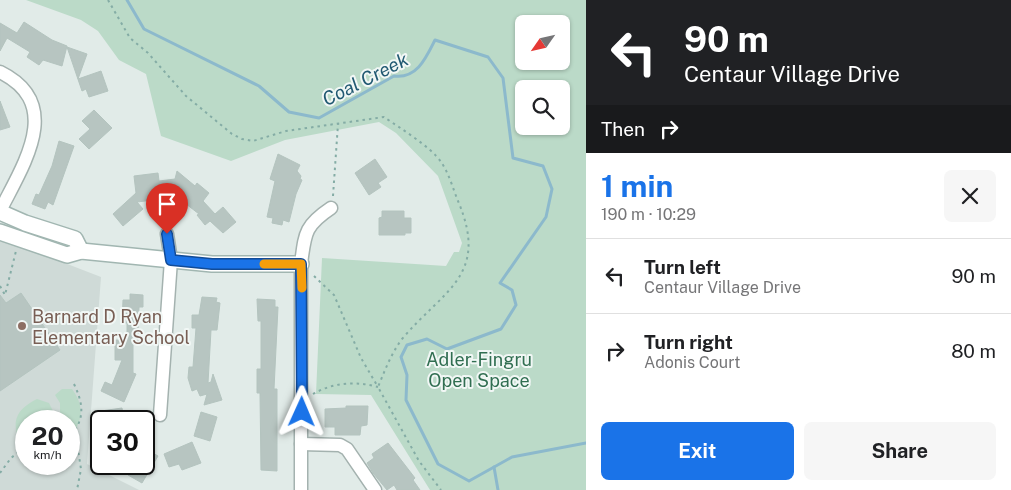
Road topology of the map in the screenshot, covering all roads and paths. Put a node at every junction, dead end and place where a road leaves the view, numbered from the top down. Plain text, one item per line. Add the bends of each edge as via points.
1 (0, 72) edge
2 (338, 124) dead end
3 (331, 208) joint
4 (0, 212) edge
5 (0, 232) edge
6 (167, 234) dead end
7 (18, 239) junction
8 (81, 251) junction
9 (171, 260) junction
10 (301, 264) junction
11 (314, 276) dead end
12 (0, 286) edge
13 (74, 384) dead end
14 (303, 401) junction
15 (160, 415) dead end
16 (80, 422) edge
17 (302, 444) junction
18 (15, 455) edge
19 (0, 473) edge
20 (80, 475) edge
21 (77, 490) edge
22 (301, 490) edge
23 (375, 490) edge

1 - 4 street via 22,87 31,99 36,124 34,138
2 - 3 path
3 - 10 street via 314,220 305,235
4 - 8 street via 25,224 75,239
5 - 7 street
6 - 9 street
7 - 8 street via 67,255
7 - 12 path via 5,295
8 - 9 street
9 - 10 street via 212,264
9 - 15 street
10 - 14 street
11 - 14 path via 334,295 361,358 378,387 347,383 322,389
13 - 16 path via 82,406
14 - 17 street
17 - 22 street
17 - 23 street via 340,445 347,449
18 - 19 path
20 - 21 path

